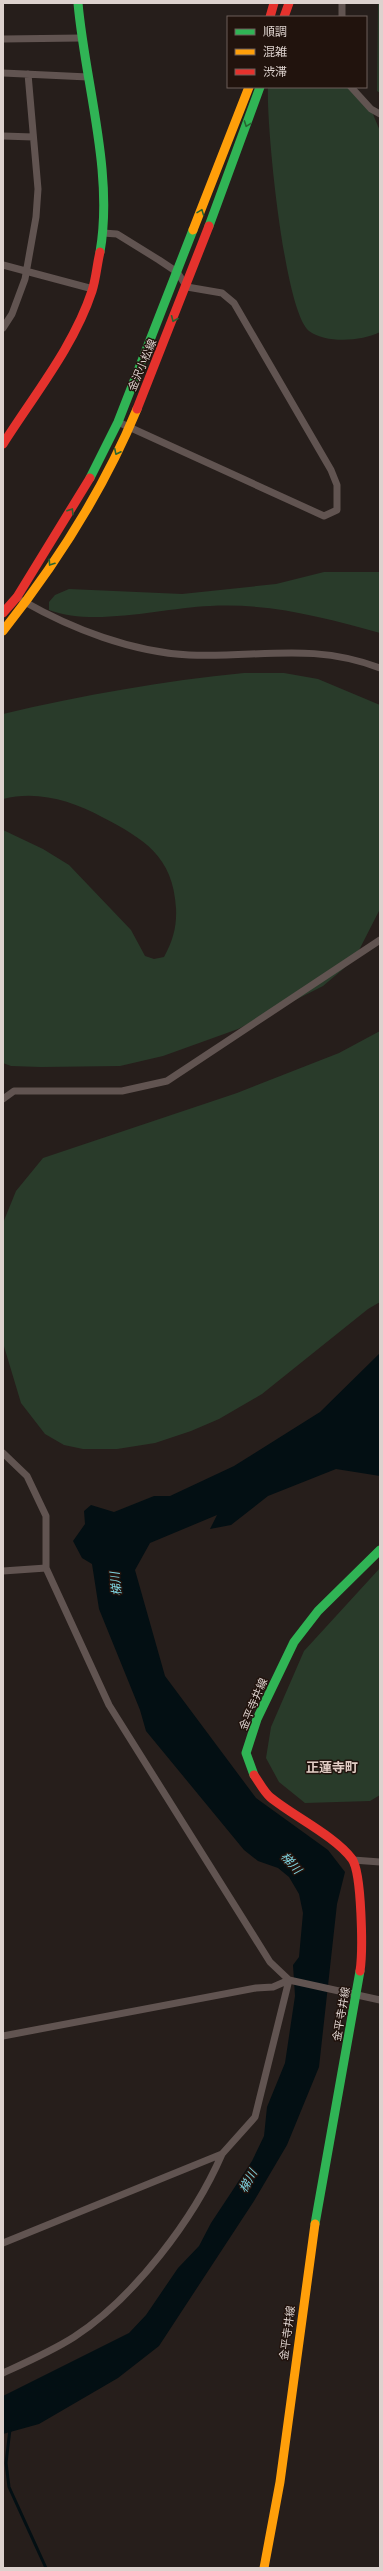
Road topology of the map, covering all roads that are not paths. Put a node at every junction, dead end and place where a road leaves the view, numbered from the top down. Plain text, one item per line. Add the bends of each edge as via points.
1 (78, 3) edge
2 (274, 3) edge
3 (289, 3) edge
4 (342, 3) edge
5 (270, 16) edge
6 (284, 16) edge
7 (342, 16) edge
8 (81, 38) junction
9 (3, 39) edge
10 (3, 74) edge
11 (28, 74) junction
12 (88, 77) junction
13 (249, 88) edge
14 (260, 88) edge
15 (352, 88) edge
16 (380, 114) edge
17 (3, 136) edge
18 (33, 137) junction
19 (104, 233) junction
20 (3, 265) edge
21 (26, 271) junction
22 (177, 272) junction
23 (188, 287) junction
24 (93, 290) junction
25 (3, 328) edge
26 (118, 422) junction
27 (129, 428) junction
28 (3, 444) edge
29 (17, 597) junction
30 (25, 602) junction
31 (3, 613) edge
32 (3, 631) edge
33 (380, 668) edge
34 (380, 940) edge
35 (3, 1099) edge
36 (3, 1453) edge
37 (380, 1550) edge
38 (46, 1568) junction
39 (3, 1571) edge
40 (353, 1860) junction
41 (380, 1862) edge
42 (289, 1980) junction
43 (357, 1996) junction
44 (380, 2000) edge
45 (3, 2036) edge
46 (222, 2154) junction
47 (3, 2243) edge
48 (3, 2373) edge
49 (264, 2568) edge

1 - 8 main road
2 - 5 main road
3 - 6 main road
4 - 7 street
8 - 9 street
8 - 12 main road
10 - 11 street
11 - 12 street
11 - 18 street
12 - 19 main road via 102,172
22 -> 13 main road, 金沢小松線
14 -> 23 main road, 金沢小松線
15 - 16 street via 371,109
17 - 18 street
18 - 21 street via 38,189 36,217
19 - 22 street via 117,234
19 - 24 main road
20 - 21 street
21 - 24 street
21 - 25 street via 12,314
22 - 23 street
22 - 26 main road, 金沢小松線
23 -> 27 main road, 金沢小松線
23 - 27 street via 222,293 234,303 331,470 337,485 337,510 324,516
24 - 28 main road via 67,344
26 - 27 street
29 -> 26 main road, 金沢小松線 via 83,492
27 -> 30 main road, 金沢小松線 via 95,497
29 - 30 street
29 - 31 main road, 金沢小松線
30 - 32 main road, 金沢小松線
30 - 33 street via 83,630 157,652 222,655 297,651 353,658
34 - 35 street via 167,1081 122,1091 14,1091
36 - 38 street via 28,1476 46,1516
37 - 40 main road, 金平寺井線 via 318,1611 294,1642 257,1719 246,1753 254,1775 268,1796 324,1834
38 - 39 street
38 - 42 street via 109,1705 270,1962
40 - 41 street
40 - 43 main road, 金平寺井線 via 359,1891 363,1954
42 - 43 street
42 - 45 street via 273,1987 256,1988
42 - 46 street via 256,2117
43 - 44 street
43 - 49 main road, 金平寺井線 via 319,2196 280,2482
46 - 47 street
46 - 48 street via 190,2214 114,2306 74,2337

